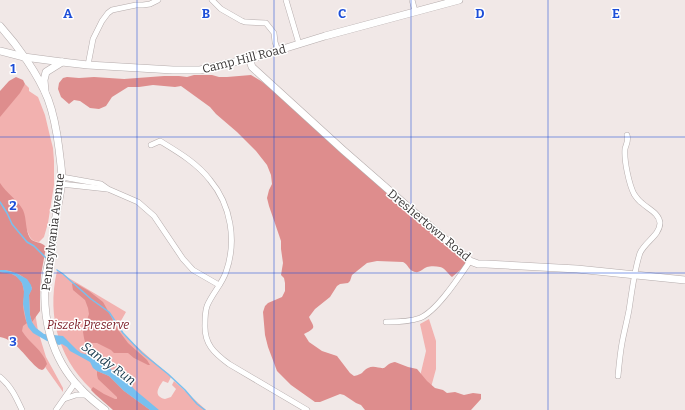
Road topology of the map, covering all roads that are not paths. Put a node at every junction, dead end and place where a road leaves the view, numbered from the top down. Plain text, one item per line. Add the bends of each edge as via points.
1 (158, 0) edge
2 (212, 0) edge
3 (286, 0) edge
4 (412, 0) edge
5 (459, 0) edge
6 (416, 11) junction
7 (0, 26) edge
8 (299, 44) junction
9 (278, 51) junction
10 (0, 52) edge
11 (24, 57) junction
12 (249, 58) junction
13 (62, 62) junction
14 (236, 62) junction
15 (88, 65) junction
16 (252, 67) junction
17 (45, 93) junction
18 (627, 135) dead end
19 (151, 145) dead end
20 (62, 180) junction
21 (470, 261) junction
22 (634, 276) junction
23 (685, 280) edge
24 (219, 285) junction
25 (386, 322) dead end
26 (618, 376) dead end
27 (0, 377) edge
28 (75, 383) junction
29 (87, 395) junction
30 (64, 399) junction
31 (22, 410) edge
32 (56, 410) edge
33 (105, 410) edge
34 (307, 410) edge

1 - 15 street via 108,13 93,40
2 - 9 street via 221,9 242,21 266,23 274,33
3 - 8 street
4 - 6 street
5 - 6 street, Camp Hill Road
6 - 8 street, Camp Hill Road
7 - 11 street, Pennsylvania Avenue
8 - 9 street, Camp Hill Road
9 - 12 street, Camp Hill Road
10 - 11 street, Camp Hill Road
11 - 13 street, Camp Hill Road
11 - 17 street, Pennsylvania Avenue
12 - 14 street, Camp Hill Road
12 - 16 street, Dreshertown Road
13 - 15 street, Camp Hill Road
13 - 17 street via 46,72
14 - 15 street, Camp Hill Road via 192,71
14 - 16 street
16 - 21 street, Dreshertown Road
17 - 20 street, Pennsylvania Avenue via 57,137
18 - 22 street via 625,160 632,189 641,203 654,212 660,225 642,250
19 - 24 street via 160,141 189,159 210,179 222,197 229,219 231,239 226,272
20 - 24 street via 108,189 138,202 154,216 193,270
20 - 28 street, Pennsylvania Avenue via 46,276 44,305 54,348
21 - 22 street, Dreshertown Road via 478,264 577,269
21 - 25 street via 452,288 428,314 413,320
22 - 23 street, Dreshertown Road
22 - 26 street
24 - 34 street via 207,307 205,318 206,339 211,348 228,364
27 - 31 street via 16,395
28 - 29 street, Pennsylvania Avenue
28 - 30 street
29 - 30 street
29 - 33 street, Pennsylvania Avenue
30 - 32 street

